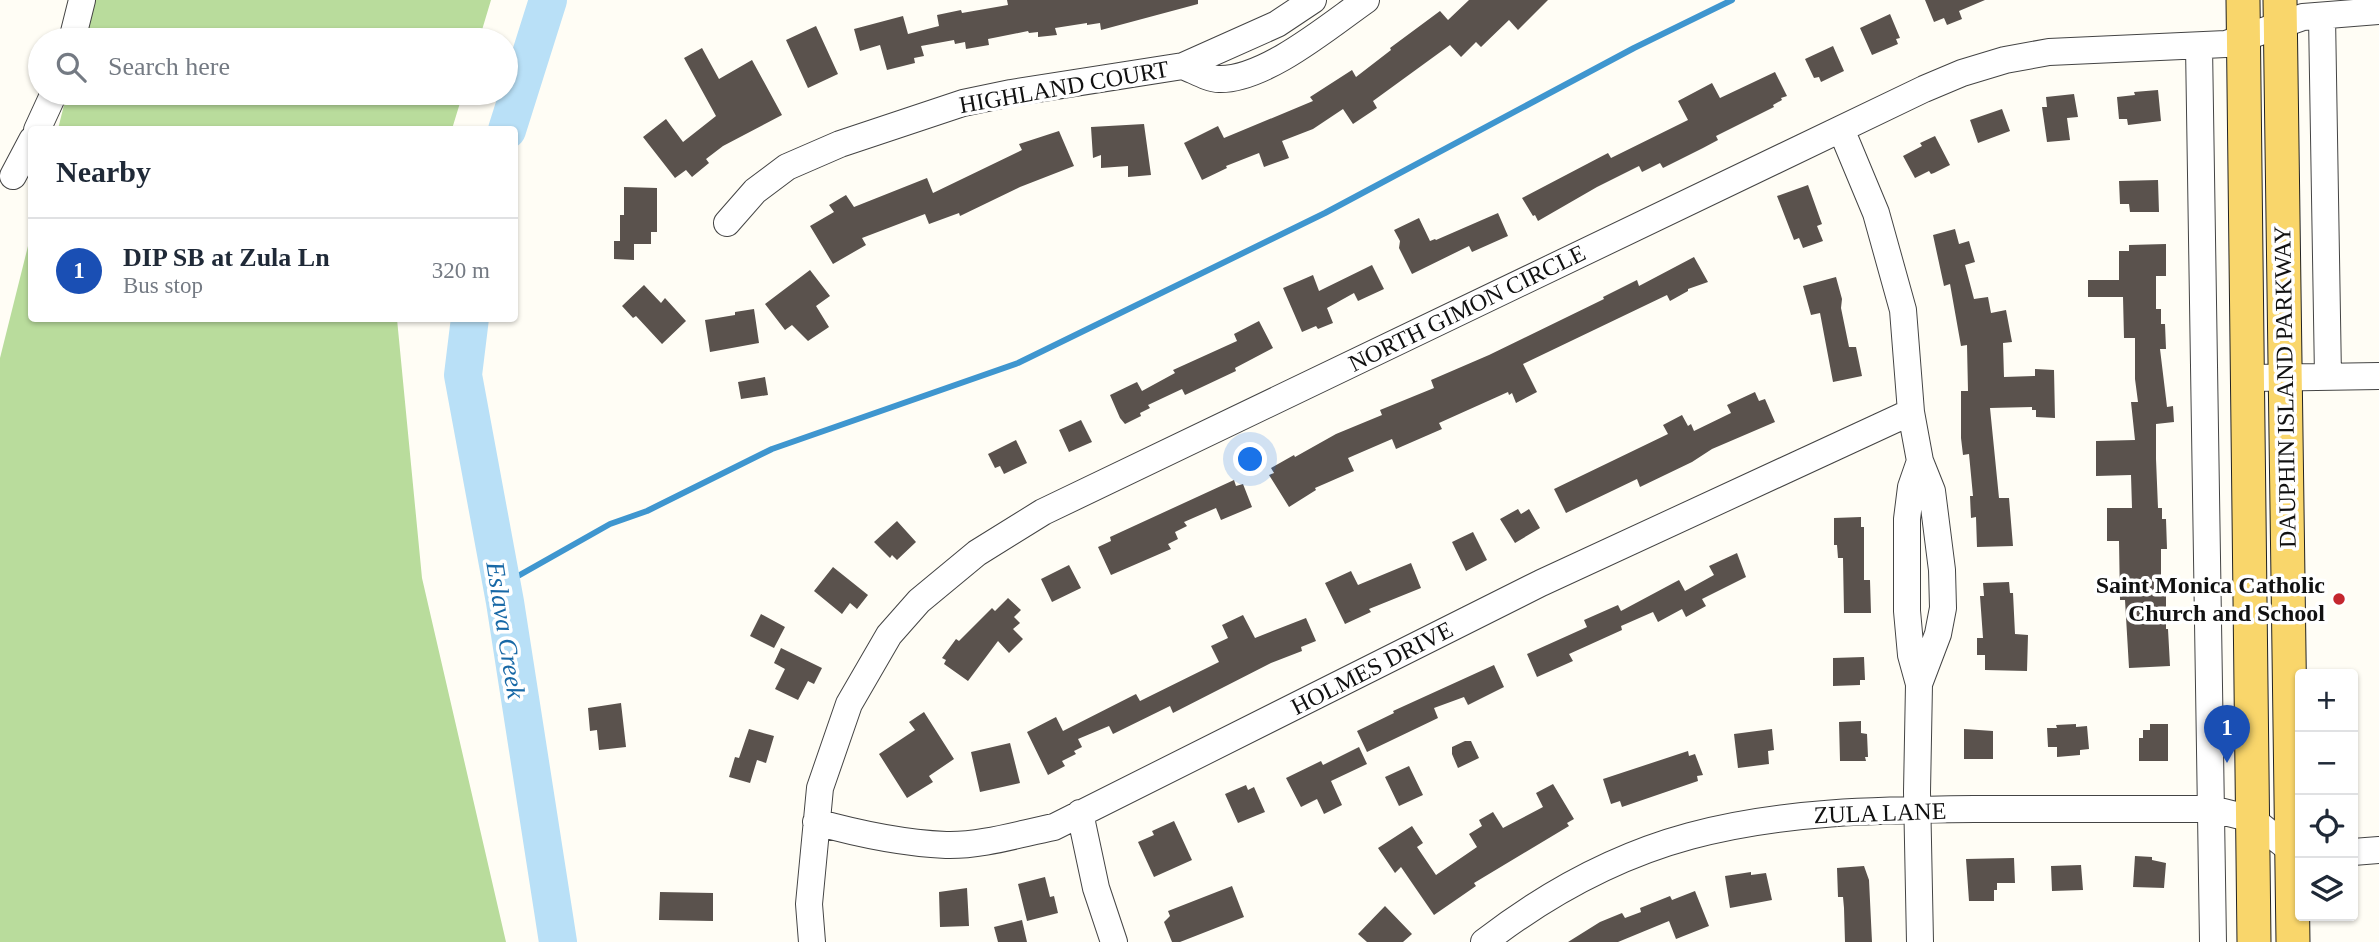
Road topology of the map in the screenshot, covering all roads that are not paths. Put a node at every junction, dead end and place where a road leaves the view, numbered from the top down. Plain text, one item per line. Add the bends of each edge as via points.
1 (82, 0) edge
2 (1314, 0) edge
3 (1366, 0) edge
4 (2243, 0) edge
5 (2379, 11) edge
6 (2280, 13) edge
7 (2322, 16) junction
8 (75, 28) edge
9 (2243, 38) junction
10 (2199, 46) junction
11 (1183, 66) junction
12 (48, 105) edge
13 (39, 126) edge
14 (1841, 129) junction
15 (28, 149) edge
16 (15, 177) edge
17 (727, 223) dead end
18 (2379, 376) edge
19 (2248, 377) junction
20 (2284, 377) junction
21 (2328, 377) junction
22 (1911, 412) junction
23 (1920, 461) junction
24 (1919, 684) junction
25 (2212, 809) junction
26 (1917, 810) junction
27 (2295, 812) edge
28 (1080, 813) junction
29 (2252, 820) junction
30 (817, 822) junction
31 (2295, 850) edge
32 (2379, 850) edge
33 (2358, 852) edge
34 (2296, 858) edge
35 (812, 942) edge
36 (1114, 942) edge
37 (1484, 942) edge
38 (1920, 942) edge
39 (2213, 942) edge
40 (2254, 942) edge
41 (2293, 942) edge

1 - 8 street
2 - 11 street, HIGHLAND COURT via 1277,24
3 - 11 street, HIGHLAND COURT via 1280,60 1240,76 1217,79
4 - 9 main road, DAUPHIN ISLAND PARKWAY
5 - 7 street, NORTH GIMON CIRCLE
6 - 7 street, NORTH GIMON CIRCLE
6 - 9 street, NORTH GIMON CIRCLE
6 - 20 main road, DAUPHIN ISLAND PARKWAY
7 - 21 street
9 - 10 street, NORTH GIMON CIRCLE
9 - 19 main road, DAUPHIN ISLAND PARKWAY
10 - 14 street, NORTH GIMON CIRCLE via 2049,52 2006,60 1924,89
10 - 25 street
11 - 17 street, HIGHLAND COURT via 963,103 840,144 787,167 755,191
12 - 13 street
14 - 22 street via 1876,213 1903,310
14 - 30 street, NORTH GIMON CIRCLE via 1043,512 977,552 919,601 889,635 849,704 820,788
15 - 16 street
18 - 21 street
19 - 20 street
19 - 29 main road, DAUPHIN ISLAND PARKWAY
20 - 21 street
20 - 27 main road, DAUPHIN ISLAND PARKWAY
22 - 23 street
22 - 28 street, HOLMES DRIVE via 1541,583
23 - 24 street via 1907,519 1907,611
23 - 24 street via 1932,491 1943,608
24 - 26 street
25 - 26 street, ZULA LANE
25 - 29 street, ZULA LANE
25 - 39 street
26 - 37 street, ZULA LANE via 1820,814 1690,836 1615,862 1567,887
26 - 38 street
28 - 30 street, HOLMES DRIVE via 1054,827 948,845 874,838
28 - 36 street via 1096,888
29 - 31 street, ZULA LANE
29 - 40 main road, DAUPHIN ISLAND PARKWAY
30 - 35 street, NORTH GIMON CIRCLE via 809,904
32 - 33 street
34 - 41 main road, DAUPHIN ISLAND PARKWAY

